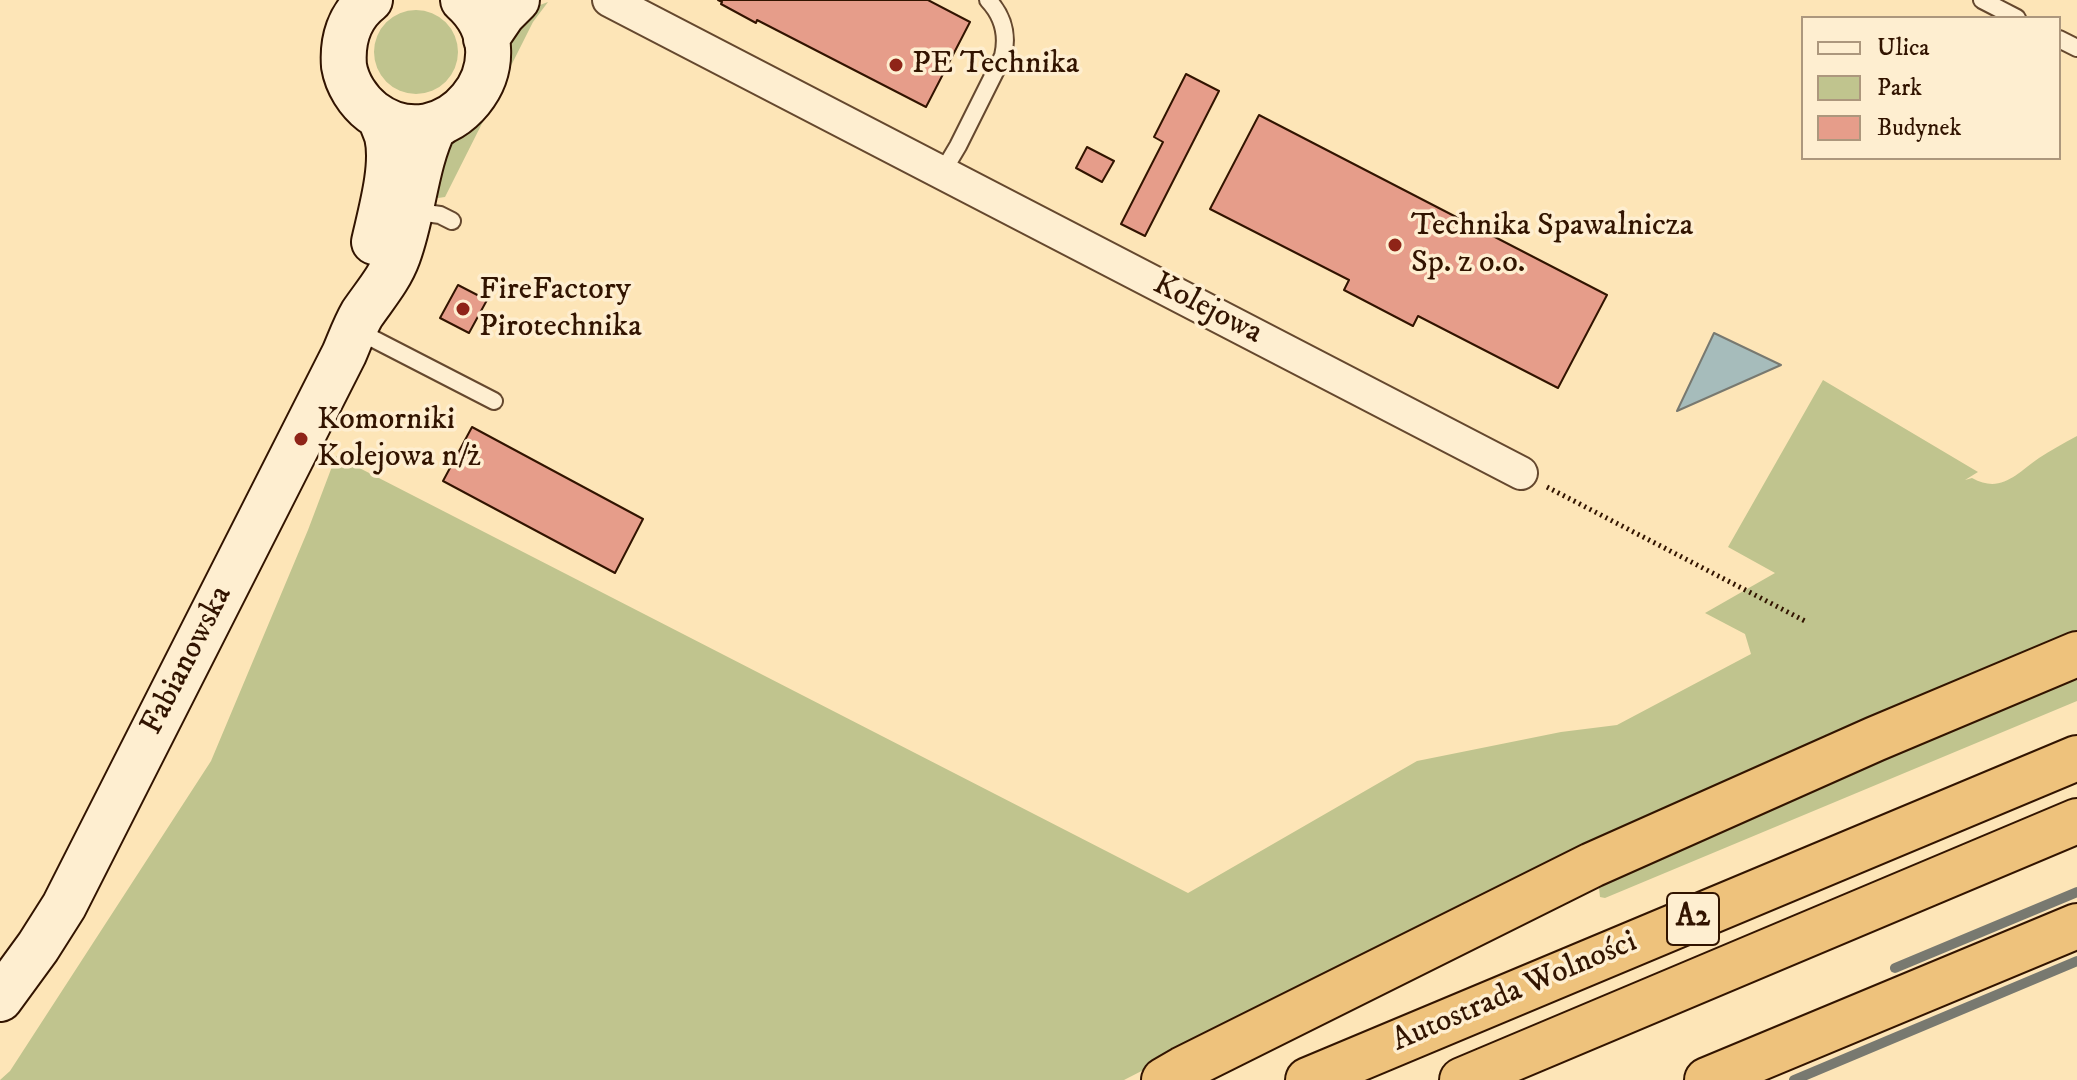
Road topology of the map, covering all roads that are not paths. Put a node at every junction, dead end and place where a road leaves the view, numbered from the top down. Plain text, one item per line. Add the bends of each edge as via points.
1 (463, 0) edge
2 (517, 0) edge
3 (609, 0) edge
4 (988, 0) edge
5 (367, 1) edge
6 (1994, 2) edge
7 (2014, 16) edge
8 (486, 39) junction
9 (380, 118) junction
10 (441, 123) junction
11 (942, 173) junction
12 (396, 209) junction
13 (452, 221) dead end
14 (358, 322) junction
15 (494, 401) dead end
16 (1521, 473) road end
17 (2077, 654) edge
18 (2077, 758) edge
19 (2077, 821) edge
20 (2077, 926) edge
21 (0, 999) edge
22 (1164, 1080) edge
23 (1308, 1080) edge
24 (1462, 1080) edge
25 (1707, 1080) edge

1 - 8 street via 477,15
2 - 8 street
3 - 11 street, Kolejowa
4 - 11 lane via 1003,25 1003,56
5 - 9 street via 346,33 345,72 364,106
6 - 7 lane
8 - 10 street via 487,65 479,89 456,115
9 - 10 street via 410,127
9 - 12 street, Fabianowska
10 - 12 street, Fabianowska via 435,125
11 - 16 street, Kolejowa
12 - 13 lane
12 - 14 street, Fabianowska via 397,260
14 - 15 lane
14 - 21 street, Fabianowska via 64,906
17 - 22 highway via 1592,865
18 - 23 highway, Autostrada Wolności / A2
19 - 24 highway, Autostrada Wolności / A2
20 - 25 highway

